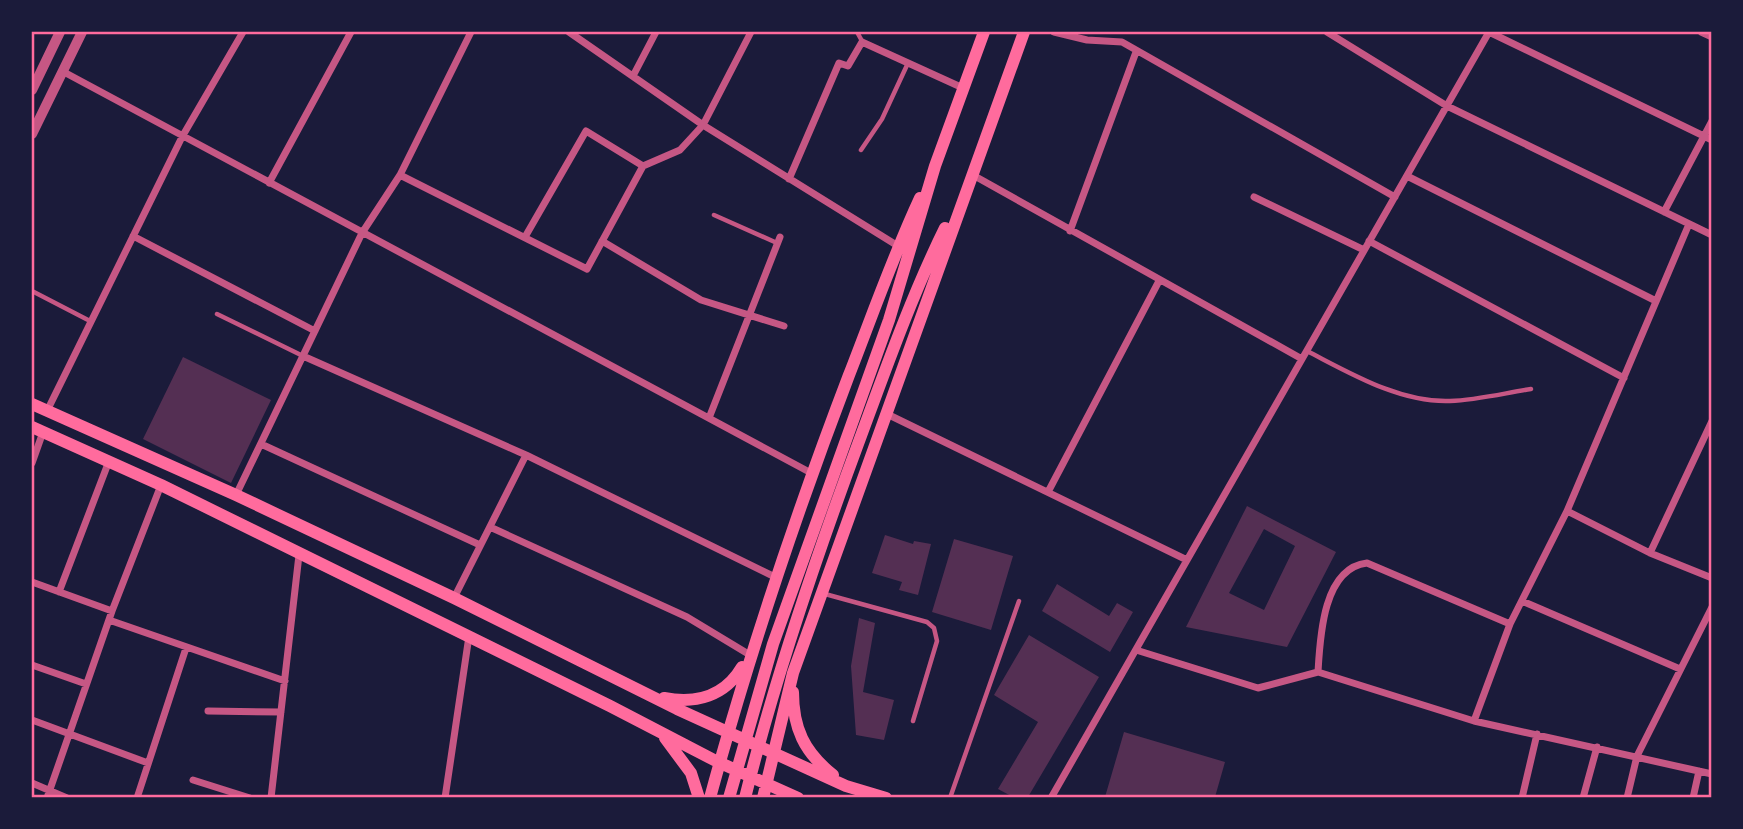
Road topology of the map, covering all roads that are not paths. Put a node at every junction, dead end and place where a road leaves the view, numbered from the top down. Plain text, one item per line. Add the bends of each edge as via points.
1 (82, 32) edge
2 (243, 32) edge
3 (351, 32) edge
4 (471, 32) edge
5 (569, 32) edge
6 (656, 32) edge
7 (751, 32) edge
8 (857, 32) edge
9 (984, 32) edge
10 (1024, 32) edge
11 (1054, 32) edge
12 (1104, 32) edge
13 (1327, 32) edge
14 (1489, 32) edge
15 (1701, 32) edge
16 (57, 33) edge
17 (1712, 37) edge
18 (1103, 41) junction
19 (862, 42) junction
20 (1136, 52) junction
21 (908, 63) junction
22 (62, 71) junction
23 (633, 76) junction
24 (963, 88) junction
25 (32, 90) edge
26 (1447, 106) junction
27 (1712, 121) edge
28 (703, 125) junction
29 (32, 134) edge
30 (182, 137) junction
31 (1708, 138) edge
32 (861, 150) dead end
33 (643, 166) junction
34 (935, 166) junction
35 (971, 174) junction
36 (400, 175) junction
37 (1407, 176) junction
38 (789, 179) junction
39 (269, 183) junction
40 (1254, 197) dead end
41 (1395, 197) junction
42 (1664, 212) junction
43 (714, 215) dead end
44 (1689, 224) junction
45 (1070, 231) junction
46 (362, 233) junction
47 (1712, 235) edge
48 (132, 236) junction
49 (525, 237) junction
50 (779, 240) joint
51 (1369, 241) junction
52 (602, 242) junction
53 (898, 246) junction
54 (1364, 250) junction
55 (1159, 281) junction
56 (32, 291) edge
57 (1656, 301) junction
58 (217, 314) dead end
59 (749, 316) junction
60 (90, 321) junction
61 (784, 326) dead end
62 (315, 331) junction
63 (1307, 351) junction
64 (303, 356) junction
65 (1302, 359) junction
66 (1623, 378) junction
67 (1531, 389) dead end
68 (32, 404) edge
69 (47, 411) junction
70 (887, 414) junction
71 (709, 418) junction
72 (1712, 421) edge
73 (37, 429) edge
74 (261, 444) junction
75 (526, 455) junction
76 (109, 461) junction
77 (32, 463) edge
78 (813, 474) junction
79 (160, 485) junction
80 (1048, 492) junction
81 (236, 495) junction
82 (1567, 511) junction
83 (489, 527) junction
84 (480, 545) junction
85 (1650, 553) junction
86 (299, 555) junction
87 (1187, 560) junction
88 (777, 578) junction
89 (1712, 579) edge
90 (32, 582) edge
91 (60, 592) junction
92 (821, 593) junction
93 (454, 598) junction
94 (1019, 601) dead end
95 (1522, 601) junction
96 (1712, 607) edge
97 (112, 611) junction
98 (108, 620) junction
99 (1510, 624) junction
100 (469, 636) junction
101 (186, 648) junction
102 (1136, 650) junction
103 (750, 655) junction
104 (32, 665) edge
105 (1680, 669) junction
106 (1318, 672) junction
107 (793, 673) junction
108 (285, 681) junction
109 (86, 684) junction
110 (652, 696) junction
111 (208, 711) dead end
112 (281, 712) junction
113 (32, 720) edge
114 (913, 721) dead end
115 (1474, 721) junction
116 (657, 730) junction
117 (728, 731) junction
118 (69, 734) junction
119 (1537, 734) junction
120 (1597, 747) junction
121 (773, 753) junction
122 (1637, 756) junction
123 (719, 763) junction
124 (148, 764) junction
125 (1699, 771) junction
126 (1712, 774) edge
127 (193, 780) dead end
128 (32, 783) edge
129 (847, 786) junction
130 (764, 791) edge
131 (48, 793) edge
132 (67, 797) edge
133 (137, 797) edge
134 (250, 797) edge
135 (271, 797) edge
136 (445, 797) edge
137 (699, 797) edge
138 (710, 797) edge
139 (729, 797) edge
140 (745, 797) edge
141 (798, 797) edge
142 (886, 797) edge
143 (950, 797) edge
144 (1051, 797) edge
145 (1522, 797) edge
146 (1583, 797) edge
147 (1627, 797) edge
148 (1693, 797) edge

1 - 22 street
2 - 30 street
3 - 39 street
4 - 36 street
5 - 23 street
6 - 23 street
7 - 28 street
8 - 19 lane
9 - 24 main road
10 - 35 main road
11 - 18 street
12 - 18 street
13 - 26 street
14 - 26 street
14 - 31 street
15 - 17 street
16 - 25 street
18 - 20 street via 1122,43
19 - 21 street
19 - 38 street via 848,66 839,63
20 - 41 street
20 - 45 street
21 - 24 street
21 - 32 lane via 882,119
22 - 29 street
22 - 30 street
23 - 28 street
24 - 34 main road
26 - 37 street
26 - 42 street
27 - 31 street
28 - 33 street via 680,150
28 - 38 street
30 - 39 street
30 - 48 street
31 - 42 street
33 - 49 street via 586,131
33 - 52 street
34 - 53 main road
34 - 139 main road via 909,260 773,645
35 - 45 street
35 - 70 main road
35 - 140 main road via 926,268 837,501 778,674
36 - 46 street
36 - 49 street
37 - 41 street
37 - 57 street
38 - 53 street
39 - 46 street
40 - 54 street
41 - 51 street
42 - 44 street
43 - 50 lane
44 - 47 street
44 - 57 street
45 - 55 street
46 - 62 street
46 - 71 street
48 - 60 street
48 - 62 street
49 - 52 street via 587,269
50 - 59 street
51 - 54 street
51 - 66 street
52 - 59 street via 701,300
53 - 78 main road
54 - 63 street
55 - 65 street
55 - 80 street
56 - 60 lane
57 - 66 street
58 - 64 lane
59 - 61 street
59 - 71 street
60 - 69 street
62 - 64 street
63 - 65 street
63 - 67 lane via 1361,378 1420,399 1449,401
64 - 74 street
64 - 75 street
65 - 87 street
66 - 82 street
68 - 69 main road
69 - 81 main road
70 - 80 street
70 - 92 main road
71 - 78 street
72 - 85 street
73 - 76 main road
73 - 77 street
74 - 81 street
74 - 84 street
75 - 83 street
75 - 88 street
76 - 79 main road
76 - 91 street
78 - 88 main road
79 - 86 main road
79 - 97 street
80 - 87 street
81 - 93 main road
82 - 85 street
82 - 95 street
83 - 84 street
83 - 103 street via 687,617
84 - 93 street
85 - 89 street
86 - 100 main road
86 - 108 street
87 - 102 street
88 - 103 main road
90 - 91 street
91 - 97 street
92 - 107 main road
92 - 114 lane via 928,622 934,628 937,641
93 - 110 main road
94 - 143 lane
95 - 99 street
95 - 105 street
96 - 105 street
97 - 98 street
98 - 101 street
98 - 109 street
99 - 106 street via 1367,563 1356,564 1338,579 1320,630
99 - 115 street
100 - 116 main road
100 - 136 street
101 - 108 street
101 - 124 street
102 - 106 street via 1258,688
102 - 144 street
103 - 110 main road via 733,681 709,696 682,701
103 - 117 main road
104 - 109 street
105 - 122 street
106 - 115 street
107 - 121 main road
107 - 129 main road via 794,715 800,737 812,756
108 - 112 street
109 - 118 street
110 - 117 main road
111 - 112 street
112 - 135 street
113 - 118 street
115 - 119 street
116 - 123 main road
116 - 137 main road via 684,761
117 - 121 main road
117 - 123 main road
118 - 124 street
118 - 131 street
119 - 120 street
119 - 145 street
120 - 122 street
120 - 146 street
121 - 129 main road
121 - 130 main road
122 - 125 street
122 - 147 street
123 - 130 main road
123 - 138 main road
124 - 133 street
125 - 126 street
125 - 148 street
127 - 134 street
128 - 131 street
129 - 142 main road
130 - 141 main road
131 - 132 street

